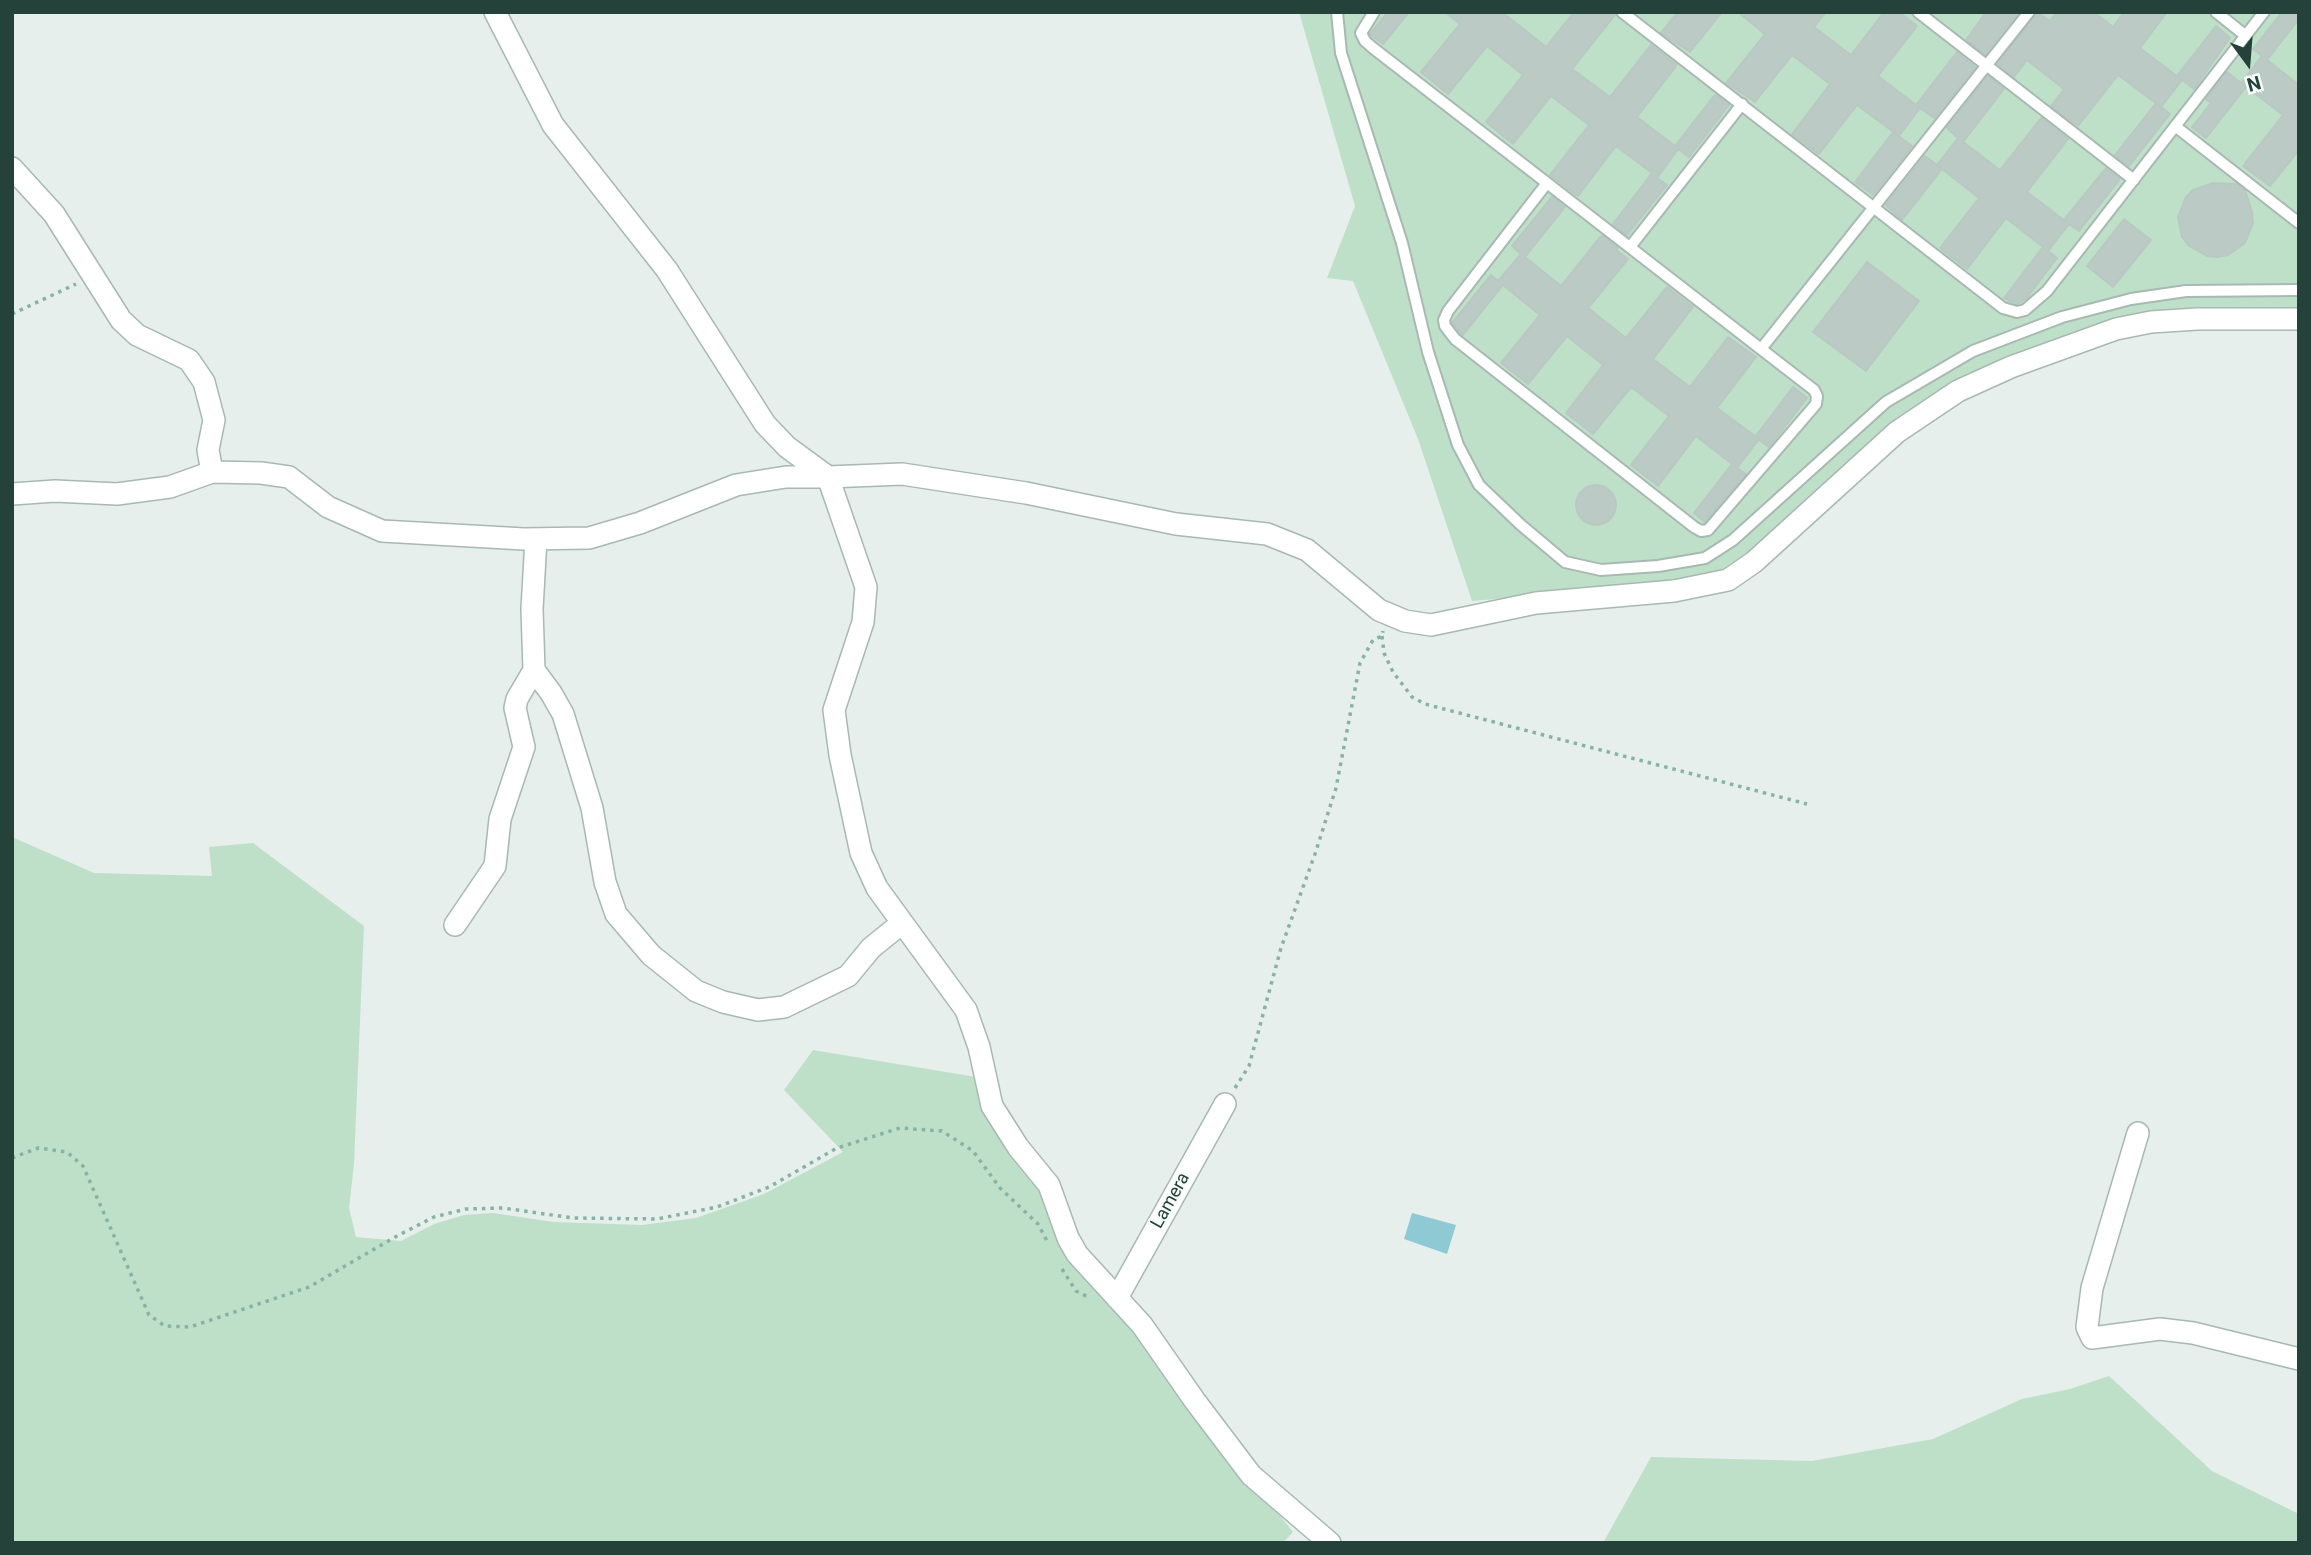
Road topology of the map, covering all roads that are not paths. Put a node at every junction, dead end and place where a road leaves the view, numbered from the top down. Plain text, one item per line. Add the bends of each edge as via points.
1 (495, 12) edge
2 (1337, 12) edge
3 (1374, 12) edge
4 (1622, 12) edge
5 (1918, 12) edge
6 (2029, 12) edge
7 (2216, 12) edge
8 (2264, 12) edge
9 (2246, 36) junction
10 (1986, 65) junction
11 (1742, 104) junction
12 (2175, 126) junction
13 (12, 168) edge
14 (2134, 180) junction
15 (1547, 183) junction
16 (1873, 207) junction
17 (2299, 223) edge
18 (1630, 247) junction
19 (2299, 290) edge
20 (2299, 319) edge
21 (1761, 349) junction
22 (212, 472) junction
23 (828, 477) junction
24 (12, 494) edge
25 (536, 539) junction
26 (534, 670) junction
27 (902, 923) junction
28 (455, 925) dead end
29 (1225, 1104) road end
30 (2138, 1133) dead end
31 (1117, 1298) junction
32 (2299, 1359) edge
33 (1330, 1543) edge

1 - 23 street via 553,125 667,270 765,424
2 - 19 lane via 1341,53 1402,243 1428,352 1458,445 1479,485 1565,562 1601,570 1706,558 1733,540 1886,402 1973,351 2062,317 2186,291
3 - 15 lane via 1361,33 1365,41
4 - 11 lane
5 - 10 lane
6 - 10 lane
7 - 9 lane
8 - 9 lane
9 - 12 lane
10 - 14 lane
10 - 16 lane
11 - 16 lane
11 - 18 lane
12 - 14 lane
12 - 17 lane
13 - 22 street via 54,214 121,320 136,335 181,354 204,382 214,420 208,450
14 - 16 lane via 2047,291 2017,312 2003,308
15 - 18 lane
15 - 21 lane via 1448,311 1445,326 1455,339 1701,531 1716,524 1816,404 1814,390
16 - 21 lane
18 - 21 lane
20 - 23 street via 2197,319 2116,329 1958,391 1897,432 1754,562 1728,580 1674,591 1536,603 1431,625 1379,610 1307,550 1267,534 1176,524 1026,493 902,474
22 - 24 street via 170,487 117,494
22 - 25 street via 289,477 328,508 382,531
23 - 25 street via 786,477 736,485 589,538
23 - 27 street via 866,587 863,622 834,710 840,755 861,853 877,888
25 - 26 street via 531,609
26 - 27 street via 563,713 592,808 605,882 616,914 651,955 696,991 758,1010 783,1007 848,976 871,948
26 - 28 street via 514,708 524,747 500,819 495,866
27 - 31 street via 965,1010 979,1046 992,1106 1049,1185 1077,1254
29 - 31 street, Lamera
30 - 32 street via 2092,1288 2087,1327 2092,1338 2160,1329
31 - 33 street via 1142,1325 1251,1475

